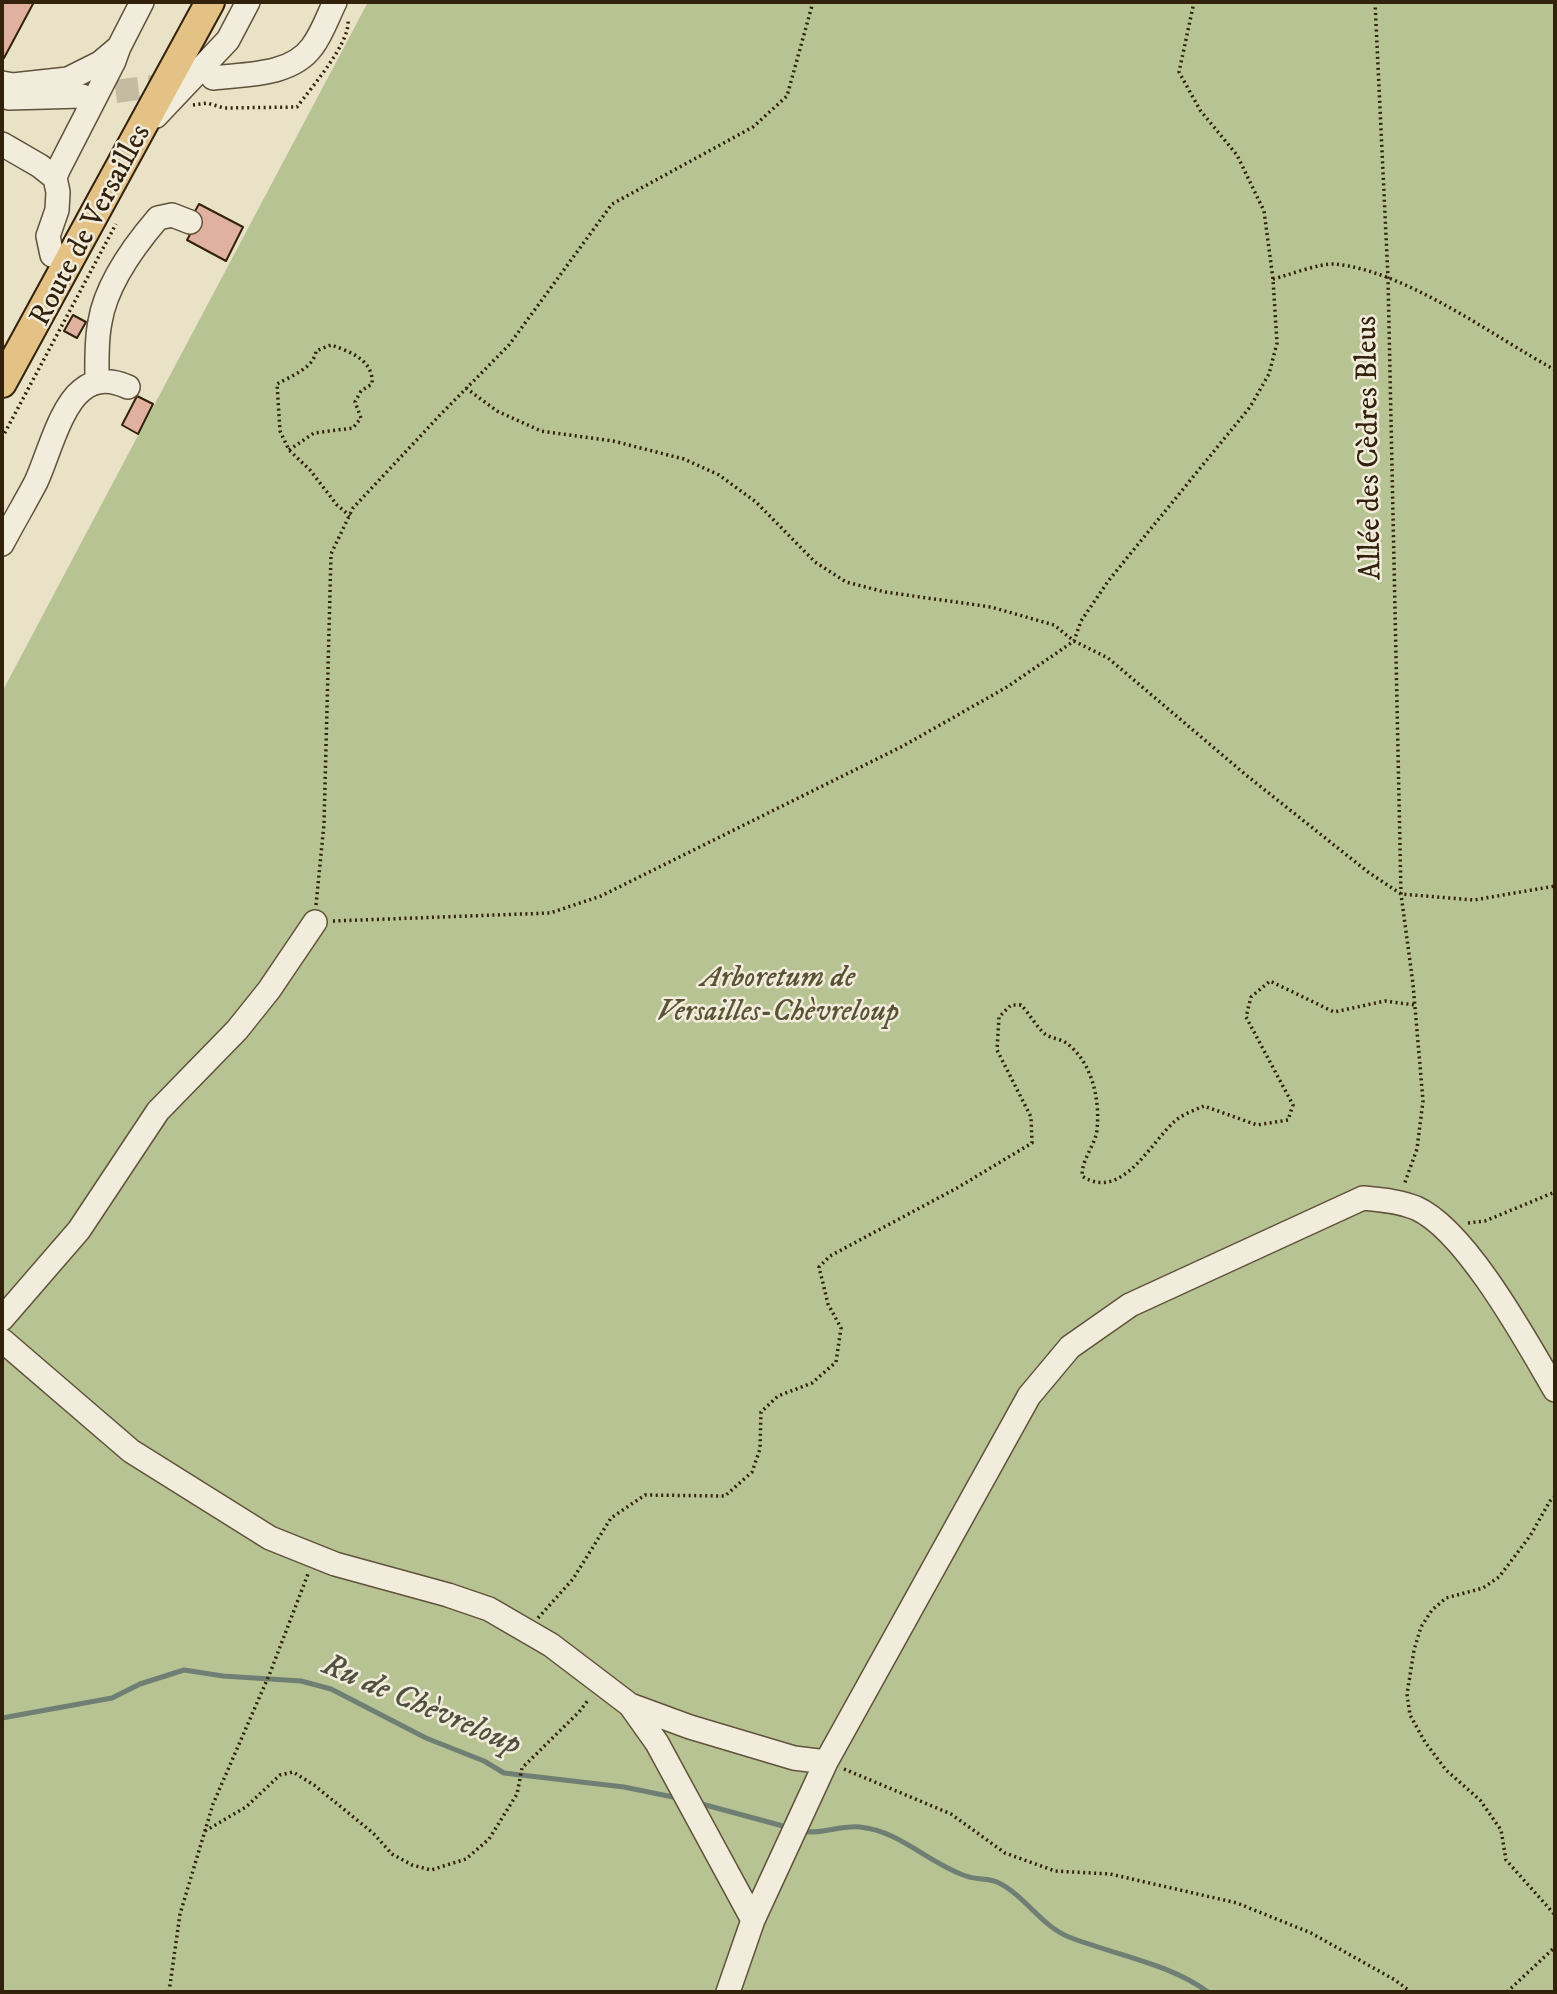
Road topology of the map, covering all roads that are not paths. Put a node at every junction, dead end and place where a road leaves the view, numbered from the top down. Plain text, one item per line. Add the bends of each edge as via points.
1 (142, 2) edge
2 (188, 2) edge
3 (210, 2) edge
4 (248, 2) edge
5 (335, 2) edge
6 (118, 47) junction
7 (213, 78) dead end
8 (2, 83) edge
9 (82, 96) tunnel mouth
10 (2, 98) edge
11 (2, 145) edge
12 (130, 145) junction
13 (55, 178) junction
14 (190, 222) dead end
15 (52, 254) junction
16 (2, 347) edge
17 (97, 382) junction
18 (2, 383) edge
19 (128, 387) dead end
20 (2, 544) edge
21 (315, 922) road end
22 (2, 1319) edge
23 (2, 1340) edge
24 (1555, 1390) edge
25 (630, 1705) junction
26 (826, 1762) junction
27 (753, 1920) junction
28 (728, 1992) edge

1 - 6 street
2 - 15 main road
3 - 12 main road
4 - 12 street via 228,40
5 - 7 street via 313,46 288,66
6 - 8 street via 68,79
6 - 13 street
9 - 10 street
11 - 13 street
12 - 18 main road
13 - 15 street via 57,210 48,236
14 - 17 street via 172,215 158,218 130,256 100,321
15 - 16 main road
17 - 19 street via 114,381
17 - 20 street via 81,391 69,407
21 - 22 street via 270,990 158,1111 79,1230
23 - 25 street via 131,1451 240,1521 318,1558 489,1609 528,1630
24 - 26 street via 1517,1324 1457,1239 1419,1209 1398,1202 1363,1198 1130,1305 1070,1347 1029,1396
25 - 26 street via 794,1758
25 - 27 street via 657,1743
26 - 27 street
27 - 28 street

